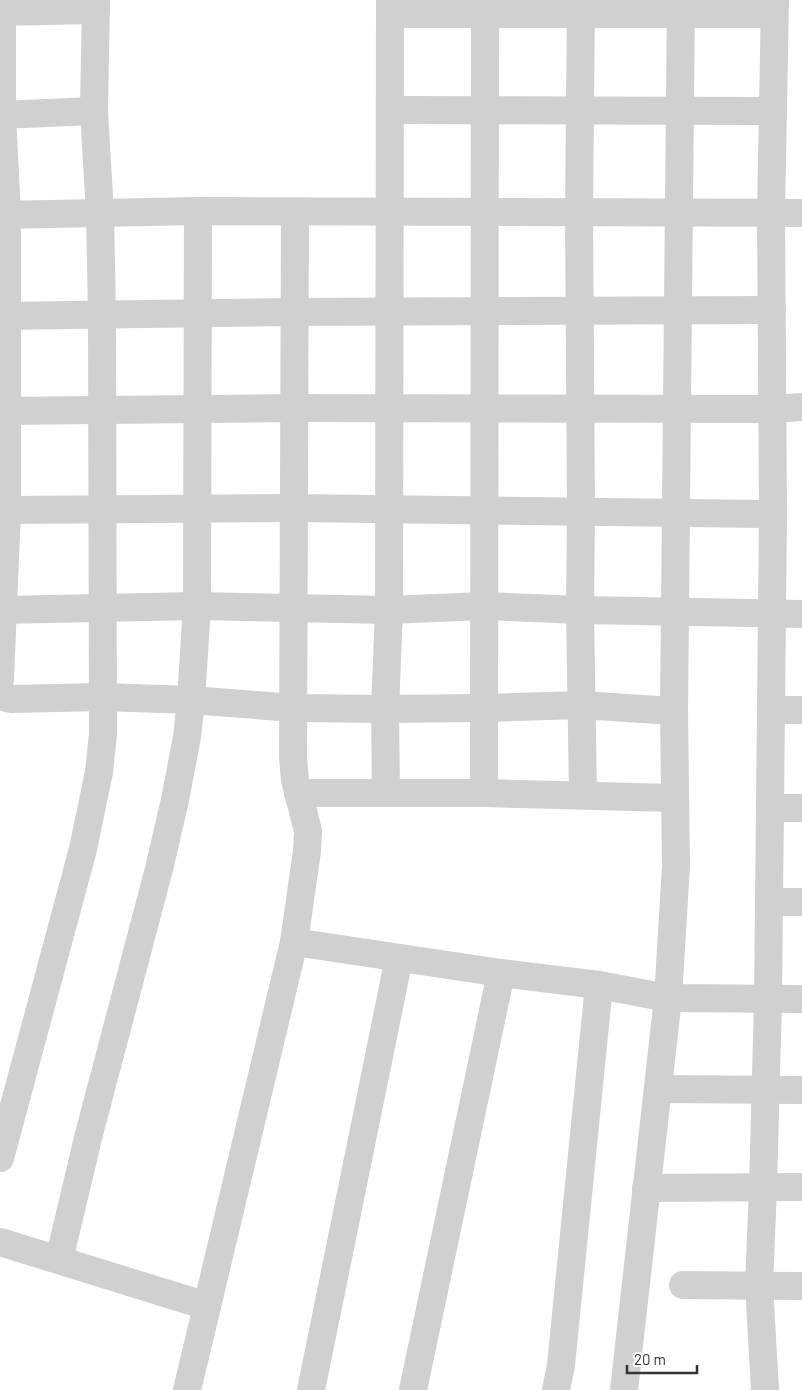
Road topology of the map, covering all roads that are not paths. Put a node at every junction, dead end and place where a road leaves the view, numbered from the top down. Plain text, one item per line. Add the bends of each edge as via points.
1 (96, 5) edge
2 (390, 7) edge
3 (485, 7) edge
4 (581, 7) edge
5 (681, 7) edge
6 (774, 7) edge
7 (2, 8) edge
8 (390, 110) junction
9 (484, 110) junction
10 (94, 111) junction
11 (580, 111) junction
12 (680, 111) junction
13 (773, 111) junction
14 (1, 115) edge
15 (198, 212) junction
16 (294, 212) junction
17 (390, 212) junction
18 (484, 212) junction
19 (579, 212) junction
20 (680, 212) junction
21 (771, 213) junction
22 (802, 213) edge
23 (100, 214) junction
24 (3, 215) edge
25 (772, 310) junction
26 (580, 311) junction
27 (678, 311) junction
28 (294, 312) junction
29 (390, 312) junction
30 (484, 312) junction
31 (198, 313) junction
32 (3, 315) edge
33 (102, 315) junction
34 (802, 407) edge
35 (294, 408) junction
36 (389, 408) junction
37 (484, 408) junction
38 (580, 408) junction
39 (197, 409) junction
40 (678, 409) junction
41 (772, 409) junction
42 (103, 410) junction
43 (3, 411) edge
44 (197, 508) junction
45 (294, 508) junction
46 (103, 509) junction
47 (388, 509) junction
48 (3, 510) edge
49 (484, 510) junction
50 (581, 512) junction
51 (676, 513) junction
52 (772, 514) junction
53 (197, 606) junction
54 (484, 606) junction
55 (103, 608) junction
56 (294, 608) junction
57 (2, 610) edge
58 (389, 610) junction
59 (580, 610) junction
60 (675, 612) junction
61 (771, 614) junction
62 (802, 614) edge
63 (1, 694) edge
64 (102, 697) junction
65 (191, 700) junction
66 (580, 705) junction
67 (294, 708) junction
68 (483, 708) junction
69 (385, 709) junction
70 (771, 710) junction
71 (802, 710) edge
72 (674, 711) junction
73 (386, 792) junction
74 (298, 793) junction
75 (484, 793) junction
76 (583, 794) junction
77 (674, 798) junction
78 (770, 808) junction
79 (802, 808) edge
80 (769, 902) junction
81 (802, 902) edge
82 (294, 942) junction
83 (399, 958) junction
84 (501, 973) junction
85 (599, 985) junction
86 (668, 998) junction
87 (802, 999) edge
88 (768, 1000) junction
89 (658, 1089) junction
90 (764, 1089) junction
91 (802, 1090) edge
92 (0, 1158) edge
93 (802, 1187) edge
94 (646, 1188) junction
95 (763, 1188) junction
96 (0, 1242) edge
97 (59, 1260) junction
98 (683, 1284) dead end
99 (759, 1285) junction
100 (802, 1286) edge
101 (207, 1306) junction
102 (188, 1390) edge
103 (311, 1390) edge
104 (413, 1390) edge
105 (556, 1390) edge
106 (624, 1390) edge
107 (765, 1390) edge

1 - 7 street
1 - 10 street
2 - 3 street
2 - 8 street
3 - 4 street
3 - 9 street
4 - 5 street
4 - 11 street
5 - 6 street
5 - 12 street
6 - 13 street
7 - 14 street
8 - 9 street
8 - 17 street
9 - 11 street
9 - 18 street
10 - 14 street
10 - 23 street
11 - 12 street
11 - 19 street
12 - 13 street
12 - 20 street
13 - 21 street
14 - 24 street
15 - 16 street
15 - 23 street
15 - 31 street
16 - 17 street
16 - 28 street
17 - 18 street
17 - 29 street
18 - 19 street
18 - 30 street
19 - 20 street
19 - 26 street
20 - 21 street
20 - 27 street
21 - 22 street
21 - 25 street
23 - 24 street
23 - 33 street
24 - 32 street
25 - 27 street
25 - 41 street
26 - 27 street
26 - 30 street
26 - 38 street
27 - 40 street
28 - 29 street
28 - 31 street
28 - 35 street
29 - 30 street
29 - 36 street
30 - 37 street
31 - 33 street
31 - 39 street
32 - 33 street
32 - 43 street
33 - 42 street
34 - 41 street
35 - 36 street
35 - 39 street
35 - 45 street
36 - 37 street
36 - 47 street
37 - 38 street
37 - 49 street
38 - 40 street
38 - 50 street
39 - 42 street
39 - 44 street
40 - 41 street
40 - 51 street
41 - 52 street
42 - 43 street
42 - 46 street
43 - 48 street
44 - 45 street
44 - 46 street
44 - 53 street
45 - 47 street
45 - 56 street
46 - 48 street
46 - 55 street
47 - 49 street
47 - 58 street
48 - 57 street
49 - 50 street
49 - 54 street
50 - 51 street
50 - 59 street
51 - 52 street
51 - 60 street
52 - 61 street
53 - 55 street
53 - 56 street
53 - 65 street
54 - 58 street
54 - 59 street
54 - 68 street
55 - 57 street
55 - 64 street
56 - 58 street
56 - 67 street
57 - 63 street
58 - 69 street
59 - 60 street
59 - 66 street
60 - 61 street
60 - 72 street
61 - 62 street
61 - 70 street
63 - 64 street via 11,699
64 - 65 street
64 - 92 street via 99,772 85,839
65 - 67 street
65 - 97 street via 182,764 159,869
66 - 68 street
66 - 72 street
66 - 76 street
67 - 69 street
67 - 74 street via 293,758
68 - 69 street
68 - 75 street
69 - 73 street
70 - 71 street
70 - 78 street
72 - 77 street
73 - 74 street
73 - 75 street
74 - 82 street via 308,831
75 - 76 street
76 - 77 street
77 - 86 street via 676,866
78 - 79 street
78 - 80 street
80 - 81 street
80 - 88 street
82 - 83 street
82 - 101 street
83 - 84 street
83 - 103 street
84 - 85 street
84 - 104 street
85 - 86 street
85 - 105 street
86 - 88 street
86 - 89 street
87 - 88 street
88 - 90 street
89 - 90 street
89 - 94 street
90 - 91 street
90 - 95 street
93 - 95 street
94 - 95 street
94 - 106 street
95 - 99 street
96 - 97 street
97 - 101 street
98 - 99 street
99 - 100 street
99 - 107 street
101 - 102 street

